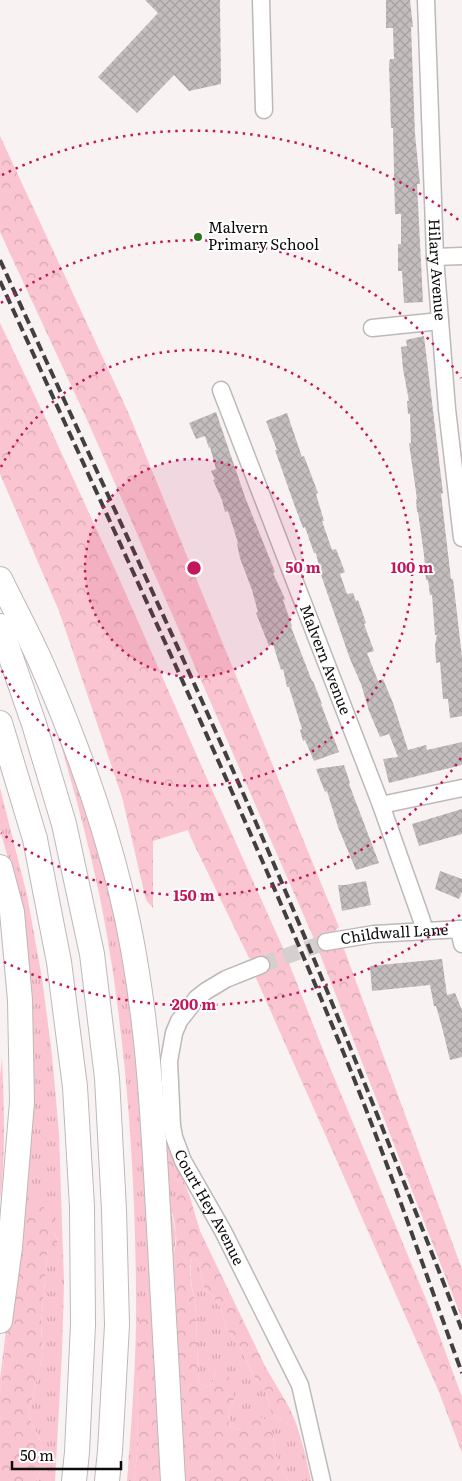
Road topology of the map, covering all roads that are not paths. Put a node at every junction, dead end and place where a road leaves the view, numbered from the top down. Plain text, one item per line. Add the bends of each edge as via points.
1 (261, 0) edge
2 (426, 0) edge
3 (264, 110) dead end
4 (462, 256) edge
5 (435, 257) junction
6 (440, 321) junction
7 (372, 328) dead end
8 (221, 390) dead end
9 (455, 408) edge
10 (462, 538) edge
11 (0, 579) edge
12 (0, 626) edge
13 (0, 723) edge
14 (462, 788) edge
15 (381, 805) junction
16 (0, 867) edge
17 (425, 931) junction
18 (461, 934) edge
19 (326, 942) tunnel mouth
20 (261, 965) tunnel mouth
21 (0, 1321) edge
22 (74, 1481) edge
23 (107, 1481) edge
24 (173, 1481) edge
25 (322, 1481) edge

1 - 3 street
2 - 5 street, Hilary Avenue
4 - 5 street
5 - 6 street, Hilary Avenue
6 - 7 street
6 - 9 street, Hilary Avenue
8 - 15 street, Malvern Avenue
9 - 10 street, Hilary Avenue
11 - 24 highway via 73,738 102,823 135,959 146,1040
12 - 23 highway via 64,824 92,954 107,1078 114,1210 117,1325
13 - 22 highway via 35,839 59,962 75,1087 82,1208 83,1324
14 - 15 street
15 - 17 street, Malvern Avenue
16 - 21 highway via 12,912 20,1000 22,1102 10,1247
17 - 18 street, Childwall Lane
17 - 19 street, Childwall Lane via 357,936
20 - 25 street, Court Hey Avenue via 206,991 179,1021 169,1061 172,1126 183,1161 223,1231 300,1385

